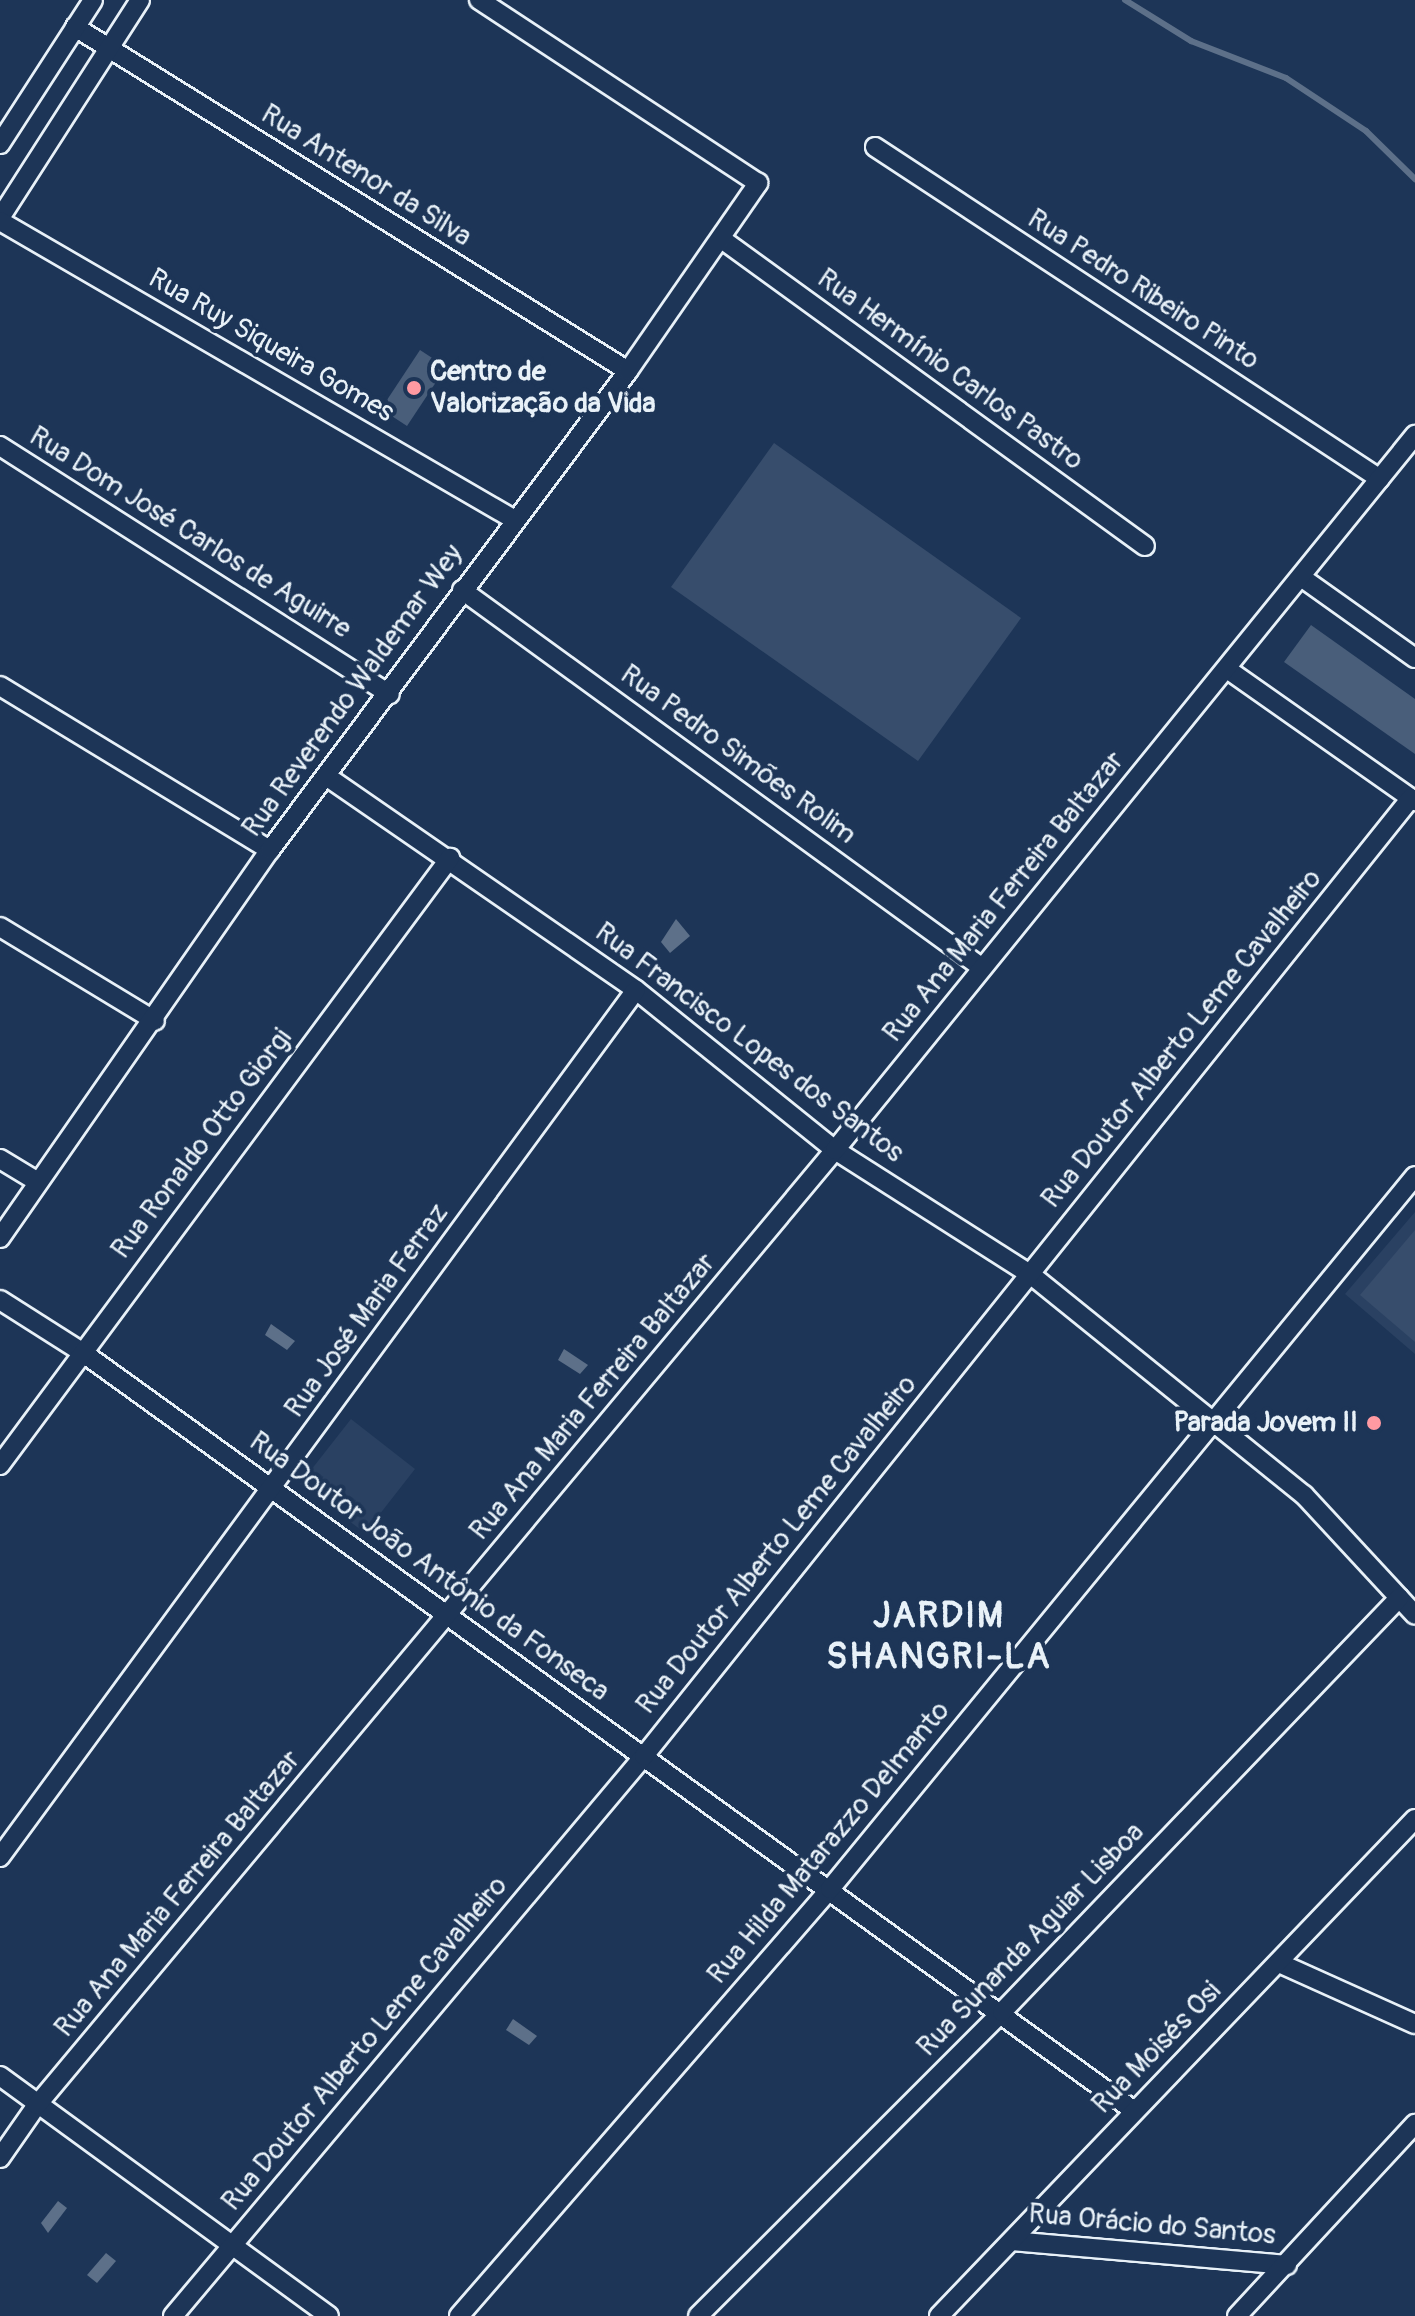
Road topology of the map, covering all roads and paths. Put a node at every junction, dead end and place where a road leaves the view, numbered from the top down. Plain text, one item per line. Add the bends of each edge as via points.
1 (93, 0) edge
2 (140, 0) edge
3 (479, 0) edge
4 (75, 27) junction
5 (109, 49) junction
6 (0, 144) edge
7 (875, 147) dead end
8 (0, 219) edge
9 (723, 240) junction
10 (628, 371) junction
11 (1415, 435) edge
12 (0, 446) edge
13 (1380, 479) junction
14 (515, 520) junction
15 (1145, 546) dead end
16 (1301, 577) junction
17 (462, 590) junction
18 (1415, 658) edge
19 (1227, 669) junction
20 (0, 686) edge
21 (390, 694) junction
22 (329, 778) junction
23 (1413, 800) edge
24 (270, 850) junction
25 (450, 858) junction
26 (0, 927) edge
27 (981, 967) junction
28 (636, 990) junction
29 (155, 1021) junction
30 (835, 1150) junction
31 (0, 1159) edge
32 (1415, 1176) edge
33 (38, 1182) junction
34 (0, 1238) edge
35 (1030, 1274) junction
36 (0, 1300) edge
37 (82, 1352) junction
38 (1215, 1423) junction
39 (0, 1465) edge
40 (273, 1489) junction
41 (1399, 1598) junction
42 (449, 1615) junction
43 (1415, 1615) edge
44 (644, 1756) junction
45 (1415, 1819) edge
46 (0, 1857) edge
47 (830, 1889) junction
48 (1279, 1963) junction
49 (1002, 2012) junction
50 (1415, 2024) edge
51 (0, 2076) edge
52 (37, 2105) junction
53 (1133, 2110) junction
54 (1415, 2124) edge
55 (0, 2158) edge
56 (1012, 2241) junction
57 (233, 2244) junction
58 (1287, 2265) junction
59 (173, 2316) edge
60 (329, 2316) edge
61 (459, 2316) edge
62 (698, 2316) edge
63 (939, 2316) edge
64 (1237, 2316) edge

1 - 4 street
2 - 5 street
3 - 9 street, Rua Reverendo Waldemar Wey via 758,183
4 - 5 street, Rua Antenor da Silva
4 - 6 street
5 - 8 street
5 - 10 street, Rua Antenor da Silva
7 - 13 street, Rua Pedro Ribeiro Pinto
8 - 14 street, Rua Ruy Siqueira Gomes
9 - 10 street, Rua Reverendo Waldemar Wey
9 - 15 street, Rua Hermínio Carlos Pastro
10 - 14 street, Rua Reverendo Waldemar Wey
11 - 13 street, Rua Ana Maria Ferreira Baltazar
12 - 21 street, Rua Dom José Carlos de Aguirre
13 - 16 street, Rua Ana Maria Ferreira Baltazar
14 - 17 street, Rua Reverendo Waldemar Wey
16 - 18 street
16 - 19 street, Rua Ana Maria Ferreira Baltazar
17 - 21 street, Rua Reverendo Waldemar Wey
17 - 27 street, Rua Pedro Simões Rolim
19 - 23 street
19 - 27 street, Rua Ana Maria Ferreira Baltazar
20 - 24 street
21 - 22 street, Rua Reverendo Waldemar Wey
22 - 24 street, Rua Reverendo Waldemar Wey
22 - 25 street, Rua Francisco Lopes dos Santos
23 - 35 street, Rua Doutor Alberto Leme Cavalheiro
24 - 29 street, Rua Reverendo Waldemar Wey
25 - 28 street, Rua Francisco Lopes dos Santos
25 - 37 street, Rua Ronaldo Otto Giorgi
26 - 29 street
27 - 30 street, Rua Ana Maria Ferreira Baltazar
28 - 30 street, Rua Francisco Lopes dos Santos
28 - 40 street, Rua José Maria Ferraz
29 - 33 street, Rua Reverendo Waldemar Wey
30 - 35 street, Rua Francisco Lopes dos Santos
30 - 42 street, Rua Ana Maria Ferreira Baltazar
31 - 33 street
32 - 38 street, Rua Hilda Matarazzo Delmanto
33 - 34 street, Rua Reverendo Waldemar Wey
35 - 38 street, Rua Francisco Lopes dos Santos
35 - 44 street, Rua Doutor Alberto Leme Cavalheiro
36 - 37 street, Rua Doutor João Antônio da Fonseca
37 - 39 street, Rua Ronaldo Otto Giorgi
37 - 40 street, Rua Doutor João Antônio da Fonseca
38 - 41 street, Rua Francisco Lopes dos Santos via 1304,1495
38 - 47 street, Rua Hilda Matarazzo Delmanto
40 - 42 street, Rua Doutor João Antônio da Fonseca
40 - 46 street, Rua José Maria Ferraz
41 - 43 street, Rua Francisco Lopes dos Santos
41 - 49 street, Rua Sunanda Aguiar Lisboa
42 - 44 street, Rua Doutor João Antônio da Fonseca
42 - 52 street, Rua Ana Maria Ferreira Baltazar
44 - 47 street, Rua Doutor João Antônio da Fonseca
44 - 57 street, Rua Doutor Alberto Leme Cavalheiro
45 - 48 street, Rua Moisés Osi
47 - 49 street, Rua Doutor João Antônio da Fonseca
47 - 61 street, Rua Hilda Matarazzo Delmanto
48 - 50 street
48 - 53 street, Rua Moisés Osi
49 - 53 street, Rua Doutor João Antônio da Fonseca
49 - 62 street, Rua Sunanda Aguiar Lisboa
51 - 52 street
52 - 55 street, Rua Ana Maria Ferreira Baltazar
52 - 57 street
53 - 56 street, Rua Moisés Osi
54 - 58 street
56 - 58 street, Rua Orácio do Santos
56 - 63 street, Rua Moisés Osi
57 - 59 street, Rua Doutor Alberto Leme Cavalheiro
57 - 60 street
58 - 64 street

